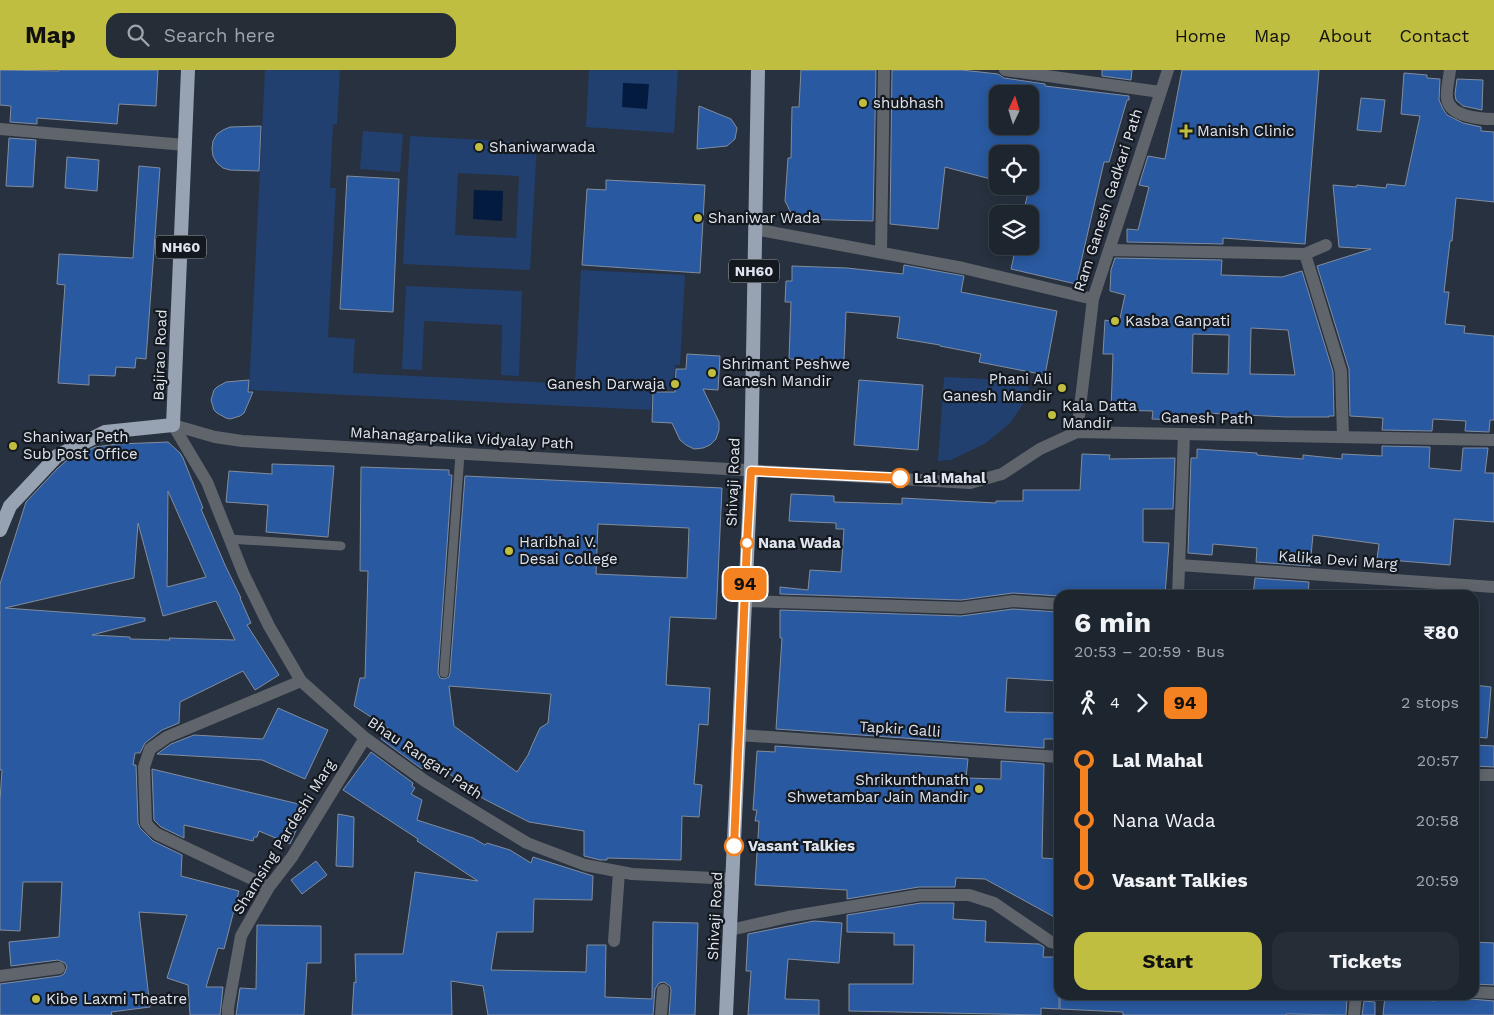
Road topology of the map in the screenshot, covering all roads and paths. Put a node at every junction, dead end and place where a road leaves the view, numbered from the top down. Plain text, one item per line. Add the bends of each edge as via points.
1 (188, 70) edge
2 (758, 70) edge
3 (884, 70) edge
4 (1006, 70) edge
5 (1168, 70) edge
6 (1450, 70) edge
7 (1160, 92) junction
8 (1494, 118) edge
9 (0, 129) edge
10 (185, 145) junction
11 (755, 229) junction
12 (1326, 245) dead end
13 (1109, 250) junction
14 (880, 252) junction
15 (1305, 254) junction
16 (1092, 299) junction
17 (174, 425) junction
18 (1077, 432) junction
19 (1184, 434) junction
20 (1342, 437) junction
21 (1494, 440) edge
22 (460, 454) junction
23 (751, 471) junction
24 (1, 525) edge
25 (229, 539) junction
26 (341, 546) dead end
27 (1179, 565) junction
28 (1494, 587) edge
29 (1178, 590) edge
30 (745, 601) junction
31 (1054, 604) edge
32 (444, 673) dead end
33 (301, 681) junction
34 (739, 735) junction
35 (365, 738) junction
36 (1054, 757) edge
37 (1479, 775) edge
38 (1494, 775) edge
39 (619, 872) junction
40 (733, 879) junction
41 (269, 887) junction
42 (730, 930) junction
43 (614, 941) dead end
44 (1054, 943) edge
45 (59, 968) dead end
46 (0, 976) edge
47 (663, 990) dead end
48 (1479, 992) edge
49 (1494, 993) edge
50 (1356, 1000) edge
51 (228, 1015) edge
52 (660, 1015) edge
53 (726, 1015) edge
54 (1354, 1015) edge

1 - 10 highway, Bajirao Road / NH60
2 - 11 highway, Shivaji Road / NH60
3 - 14 street
4 - 7 street
5 - 7 street, Ram Ganesh Gadkari Path
6 - 8 street via 1447,99 1452,107 1464,115
7 - 13 street, Ram Ganesh Gadkari Path
9 - 10 street
10 - 17 highway, Bajirao Road / NH60
11 - 14 street
11 - 23 highway, Shivaji Road / NH60
12 - 15 street
13 - 15 street
13 - 16 street, Ram Ganesh Gadkari Path
14 - 16 street
15 - 20 street via 1341,371
16 - 18 street, Ram Ganesh Gadkari Path
17 - 22 street, Mahanagarpalika Vidyalay Path via 242,441
17 - 24 highway via 105,432 57,456 10,506
17 - 25 street, Bhau Rangari Path via 207,482
18 - 19 street, Ganesh Path
18 - 23 street, Ganesh Path via 1040,449 1002,474 970,483
19 - 20 street, Ganesh Path
19 - 27 street
20 - 21 street, Ganesh Path
22 - 23 street, Mahanagarpalika Vidyalay Path
22 - 32 lane
23 - 30 highway, Shivaji Road / NH60
25 - 26 lane
25 - 33 street, Bhau Rangari Path via 269,626
27 - 28 street, Kalika Devi Marg
27 - 29 street
30 - 31 street via 961,608 1013,601
30 - 34 highway, Shivaji Road / NH60
33 - 35 street, Bhau Rangari Path
33 - 41 street via 167,737 150,749 144,767 146,823 151,829
34 - 36 street, Tapkir Galli
34 - 40 highway, Shivaji Road / NH60
35 - 39 street, Bhau Rangari Path via 425,781 527,843 584,865
35 - 41 street, Shamsing Pardeshi Marg via 292,857
37 - 38 street
39 - 40 street, Bhau Rangari Path
39 - 43 street
40 - 42 highway, Shivaji Road / NH60
41 - 51 street, Shamsing Pardeshi Marg via 241,936
42 - 44 street via 920,895 969,895 994,903
42 - 53 highway, Shivaji Road / NH60
45 - 46 street
47 - 52 street
48 - 49 street
50 - 54 street

